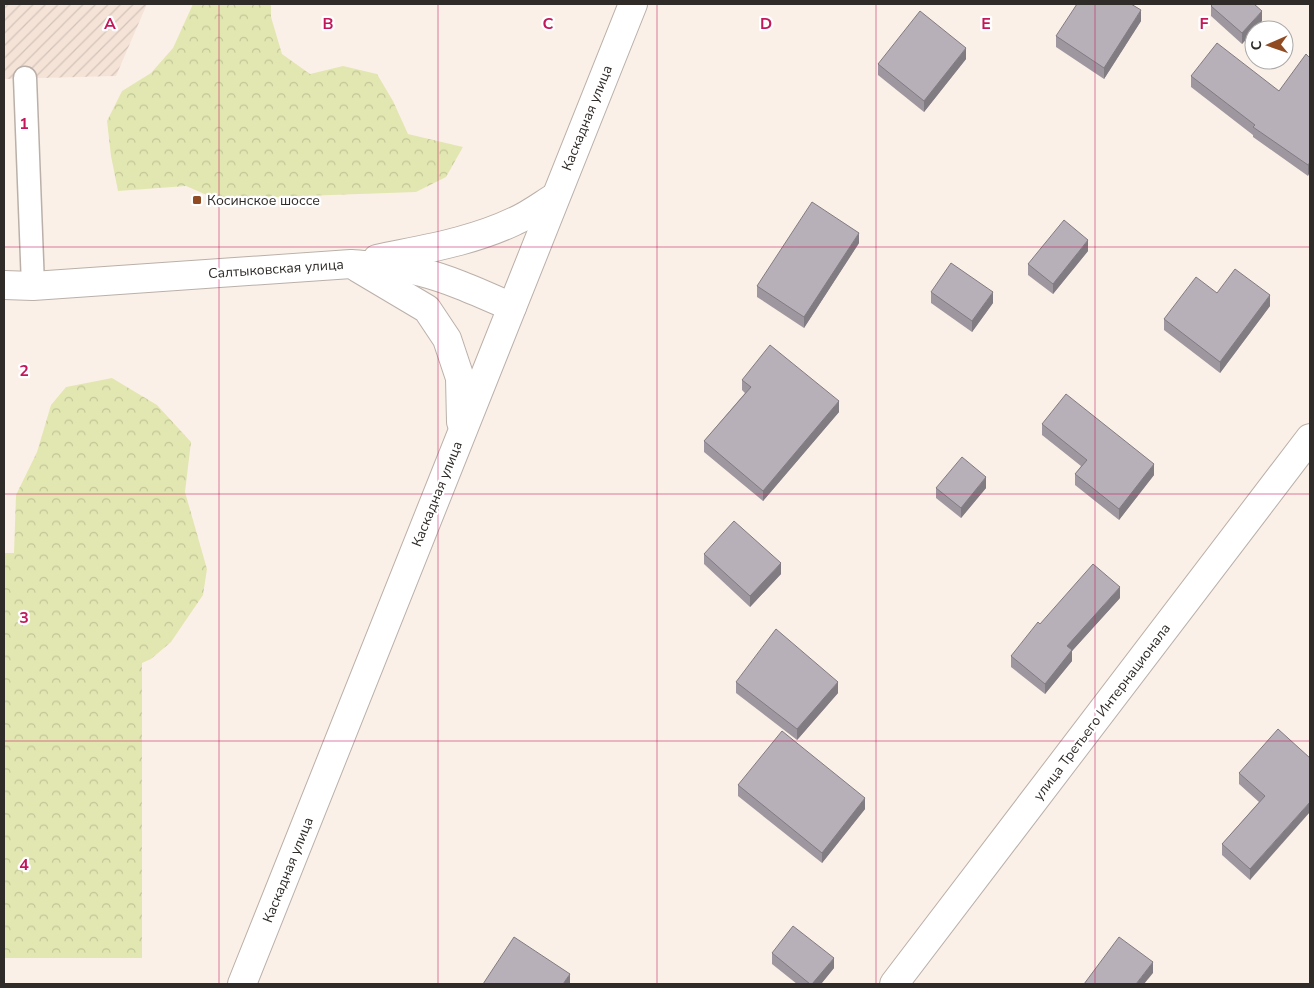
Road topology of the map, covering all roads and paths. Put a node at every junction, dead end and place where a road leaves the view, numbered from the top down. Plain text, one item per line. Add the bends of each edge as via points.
1 (633, 4) edge
2 (25, 78) dead end
3 (555, 197) junction
4 (351, 264) junction
5 (4, 285) edge
6 (33, 286) junction
7 (4, 292) edge
8 (512, 307) junction
9 (461, 432) junction
10 (1310, 438) edge
11 (242, 984) edge
12 (894, 984) edge

1 - 3 street, Каскадная улица
2 - 6 lane
3 - 4 street via 517,220 457,243
3 - 8 street, Каскадная улица
4 - 6 street, Салтыковская улица
4 - 8 street, Салтыковская улица via 419,272
4 - 9 street via 427,309 447,339 460,378
5 - 6 street, Салтыковская улица
6 - 7 street, Салтыковская улица
8 - 9 street, Каскадная улица
9 - 11 street, Каскадная улица
10 - 12 street, улица Третьего Интернационала

